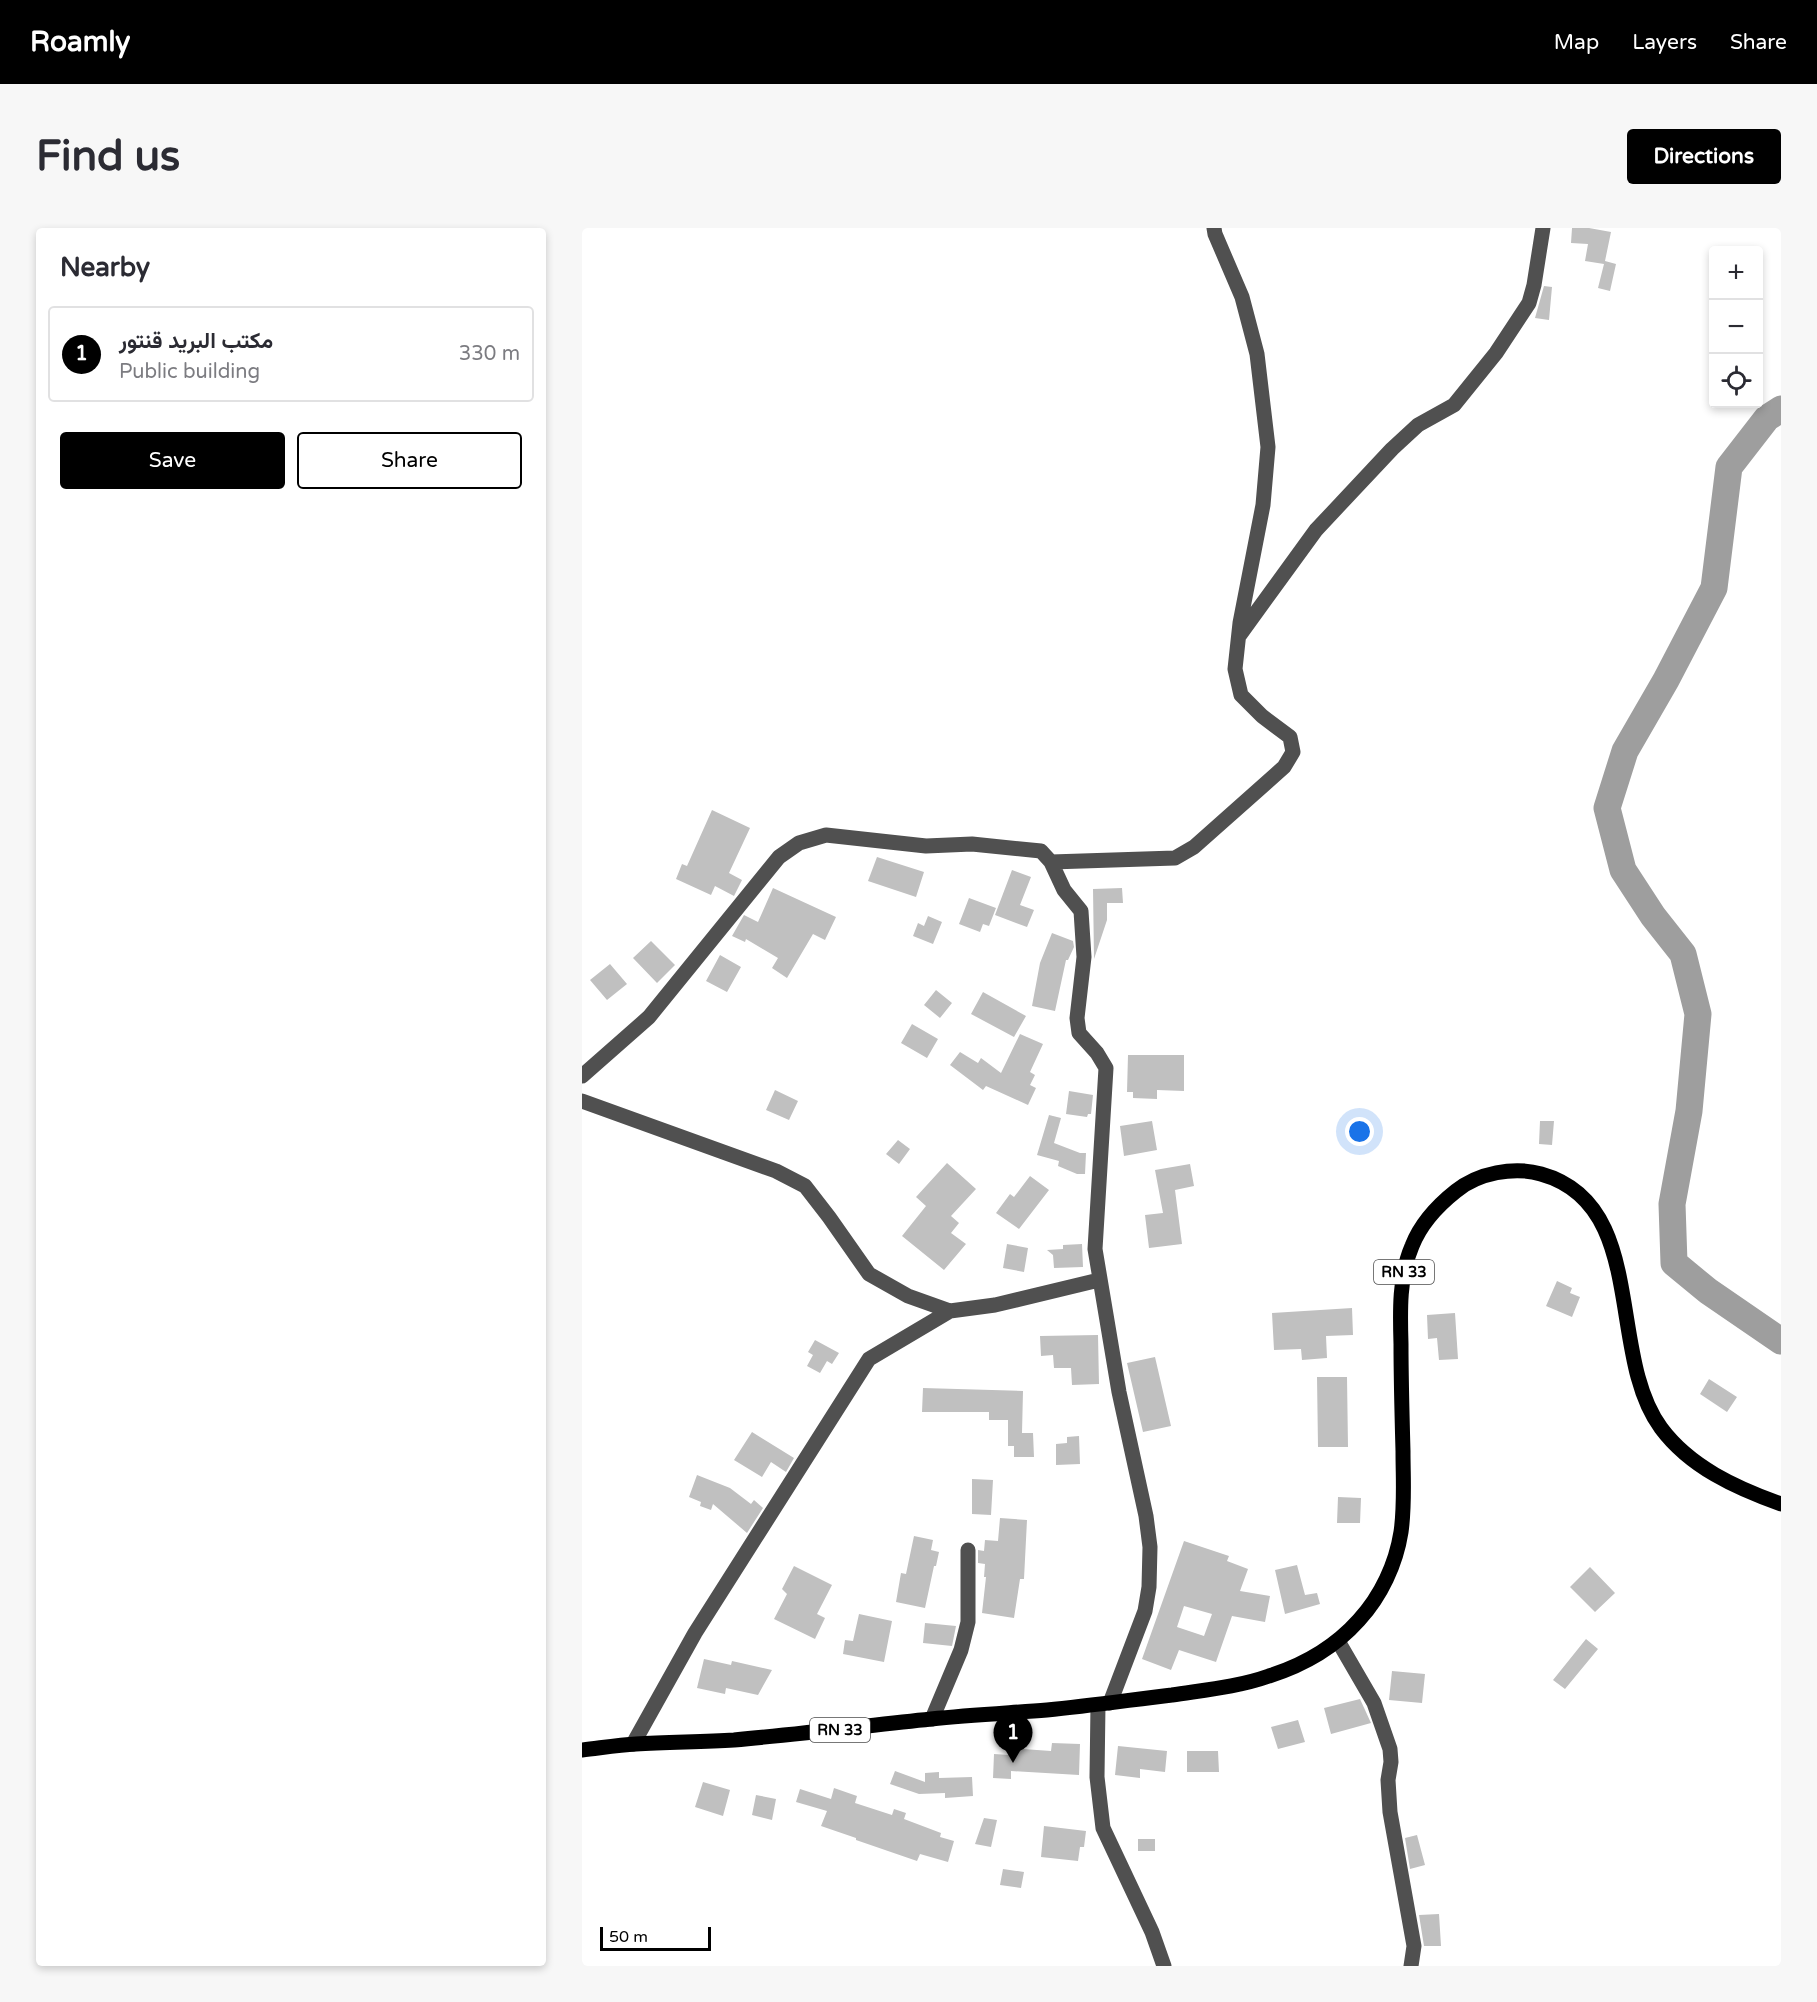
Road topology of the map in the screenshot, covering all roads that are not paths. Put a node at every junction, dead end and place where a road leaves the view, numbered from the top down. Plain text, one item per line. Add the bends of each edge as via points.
1 (1214, 228) edge
2 (1544, 228) edge
3 (1238, 638) junction
4 (1051, 862) junction
5 (582, 1076) edge
6 (582, 1101) edge
7 (1099, 1280) junction
8 (950, 1311) junction
9 (1781, 1504) edge
10 (968, 1550) dead end
11 (1338, 1641) junction
12 (1104, 1704) junction
13 (932, 1719) junction
14 (633, 1744) junction
15 (582, 1750) edge
16 (1164, 1966) edge
17 (1411, 1966) edge

1 - 3 street via 1242,297 1257,354 1268,447 1263,505
2 - 3 street via 1528,303 1496,353 1454,405 1418,425 1316,530
3 - 4 street via 1235,669 1241,695 1290,737 1293,752 1284,767 1194,847 1175,858
4 - 5 street via 1041,851 972,844 926,846 826,836 799,843 779,857 649,1017
4 - 7 street via 1064,890 1081,911 1084,957 1077,1018 1079,1034 1098,1053 1106,1068 1095,1249
6 - 8 street via 776,1171 805,1186 869,1274 908,1296
7 - 8 street via 995,1305
7 - 12 street via 1150,1547 1145,1611
8 - 14 street via 868,1359 695,1633
9 - 11 main road, RN 33 via 1706,1470 1658,1425 1638,1381 1616,1259 1608,1232 1595,1211 1563,1182 1544,1174 1526,1171 1483,1176 1462,1186 1442,1203 1423,1224 1410,1249 1403,1275 1400,1324 1404,1506 1400,1536 1396,1556 1377,1596
10 - 13 street via 968,1622 961,1650
11 - 12 main road, RN 33 via 1305,1663 1265,1678 1223,1688
11 - 17 street via 1374,1703 1390,1749 1390,1812 1414,1946
12 - 13 main road, RN 33
12 - 16 street via 1097,1777 1103,1828
13 - 14 main road, RN 33 via 728,1740
14 - 15 main road, RN 33

